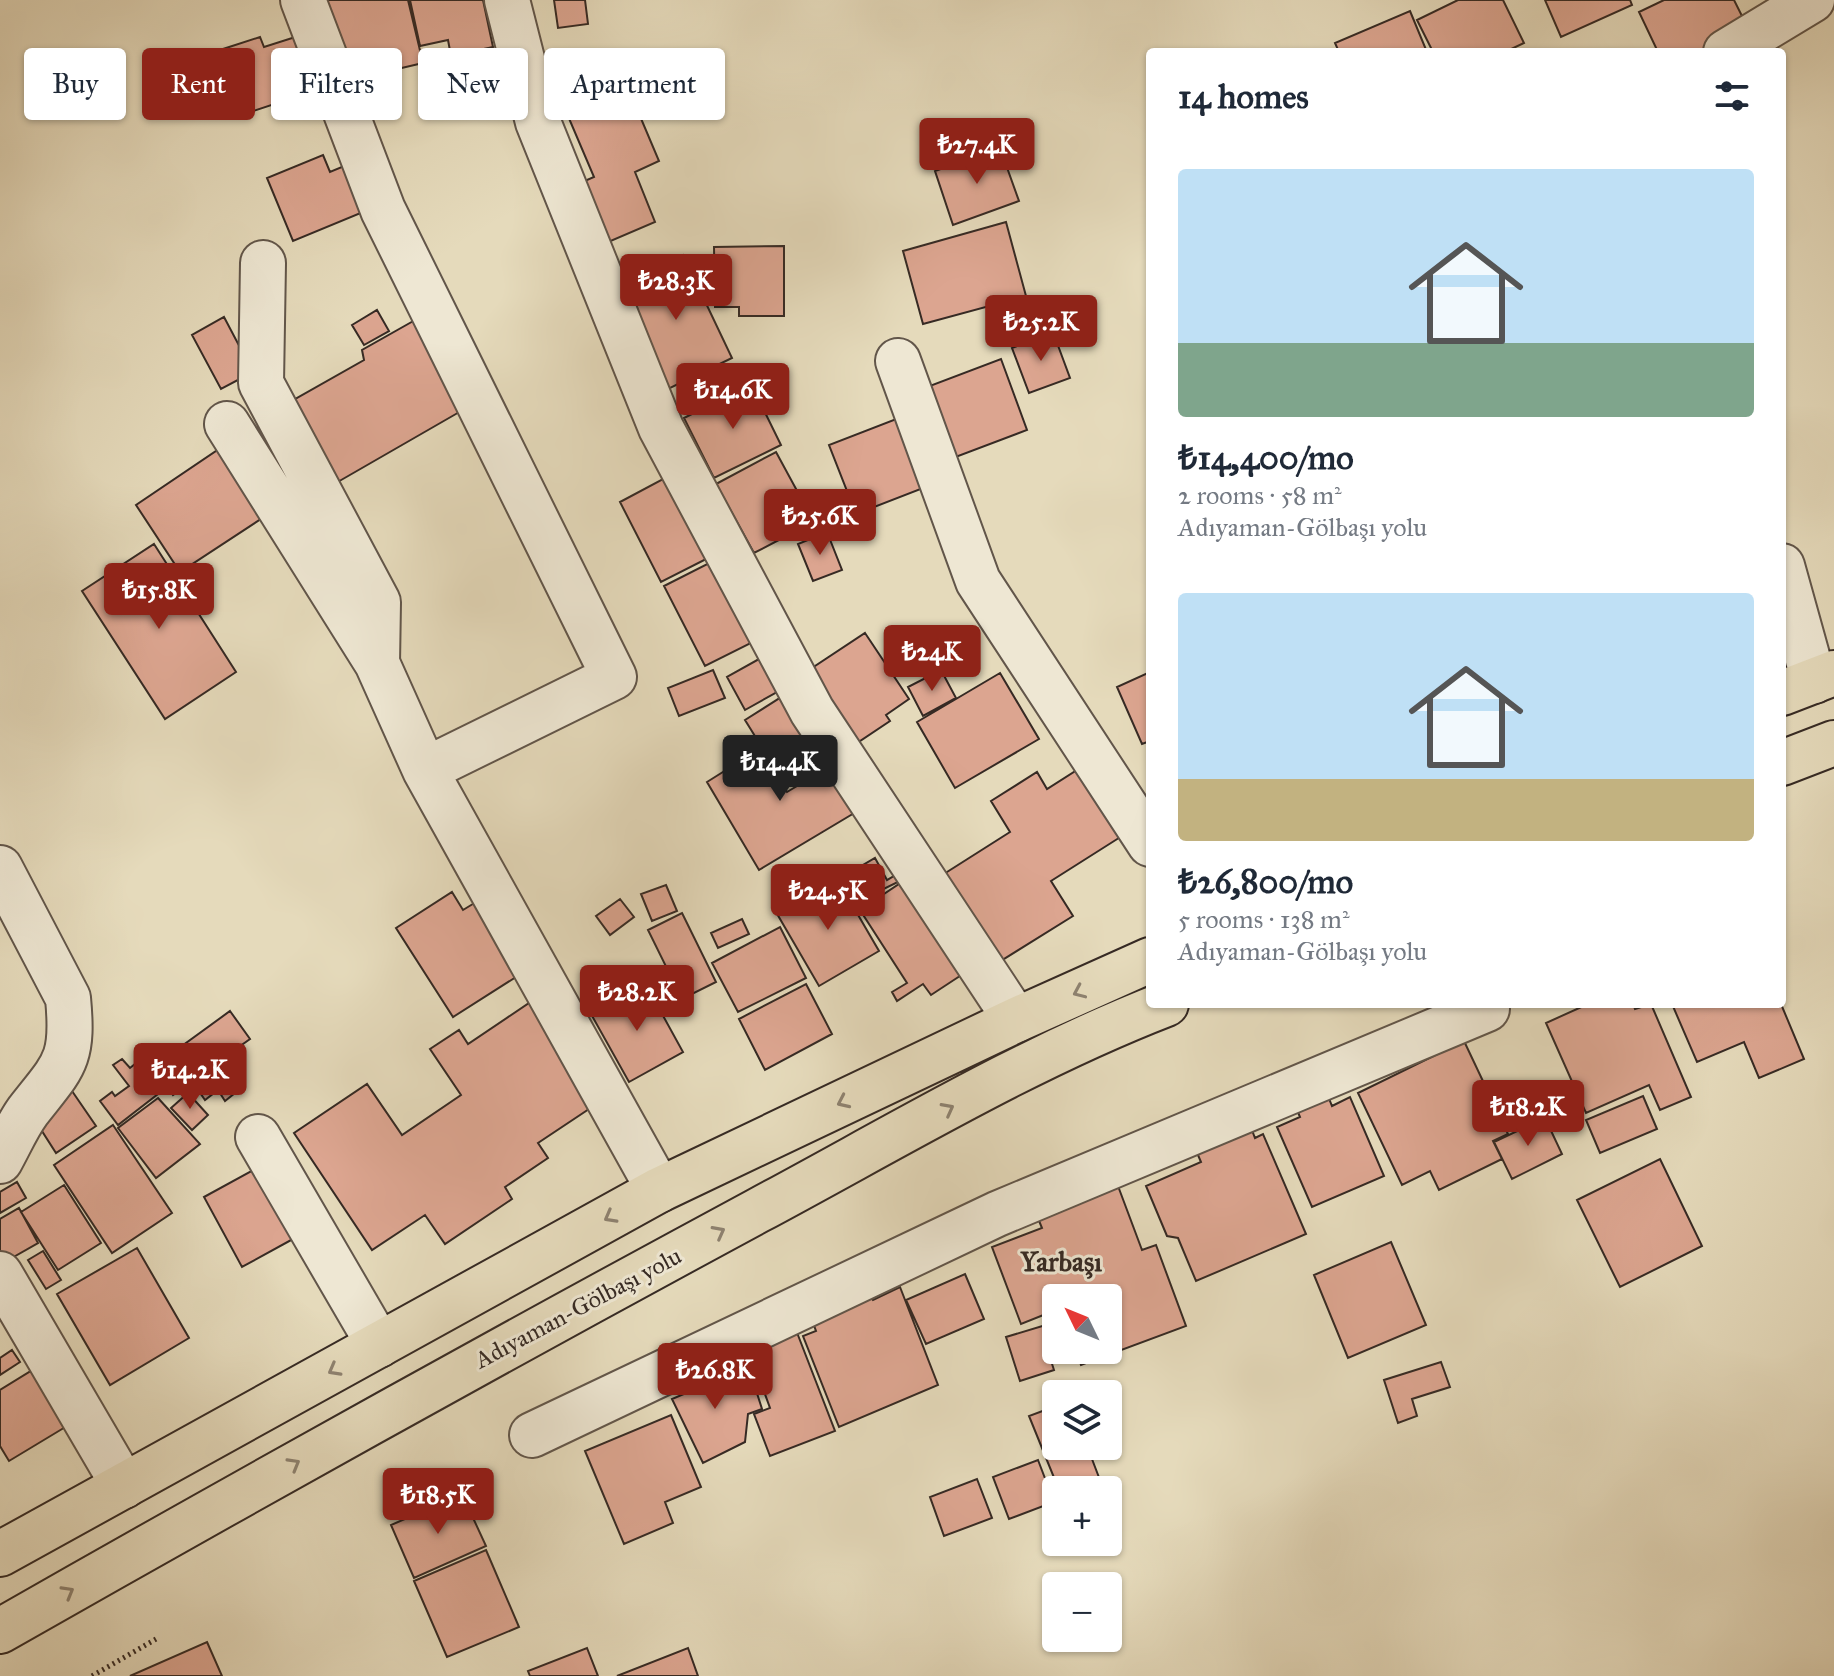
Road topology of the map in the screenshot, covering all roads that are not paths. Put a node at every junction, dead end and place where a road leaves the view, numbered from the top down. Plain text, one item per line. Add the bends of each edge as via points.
1 (303, 0) edge
2 (507, 0) edge
3 (1812, 0) edge
4 (1733, 48) edge
5 (263, 263) dead end
6 (898, 361) dead end
7 (227, 424) dead end
8 (1786, 583) edge
9 (377, 663) junction
10 (1810, 682) edge
11 (1834, 743) edge
12 (1786, 761) edge
13 (425, 770) junction
14 (1146, 838) edge
15 (0, 868) edge
16 (1146, 962) edge
17 (1156, 1008) edge
18 (1486, 1008) edge
19 (1016, 1020) junction
20 (258, 1137) dead end
21 (0, 1161) edge
22 (659, 1190) junction
23 (0, 1274) edge
24 (379, 1345) junction
25 (532, 1435) dead end
26 (124, 1486) junction
27 (0, 1554) edge
28 (0, 1631) edge

1 - 13 street via 383,210 614,677
2 - 19 street via 538,122 661,428 812,711
3 - 4 street
5 - 9 street via 261,383 378,602
6 - 14 street via 978,581
7 - 9 street
8 - 10 street
9 - 13 street
11 - 12 highway
13 - 22 street
15 - 21 street via 68,998 70,1020 61,1072 26,1114
16 -> 19 highway
28 -> 17 highway, Adıyaman-Gölbaşı yolu via 417,1394 1083,1036
18 - 25 street via 997,1214
19 -> 22 highway
20 - 24 street
22 -> 24 highway
23 - 26 street
24 -> 26 highway
26 - 27 highway

